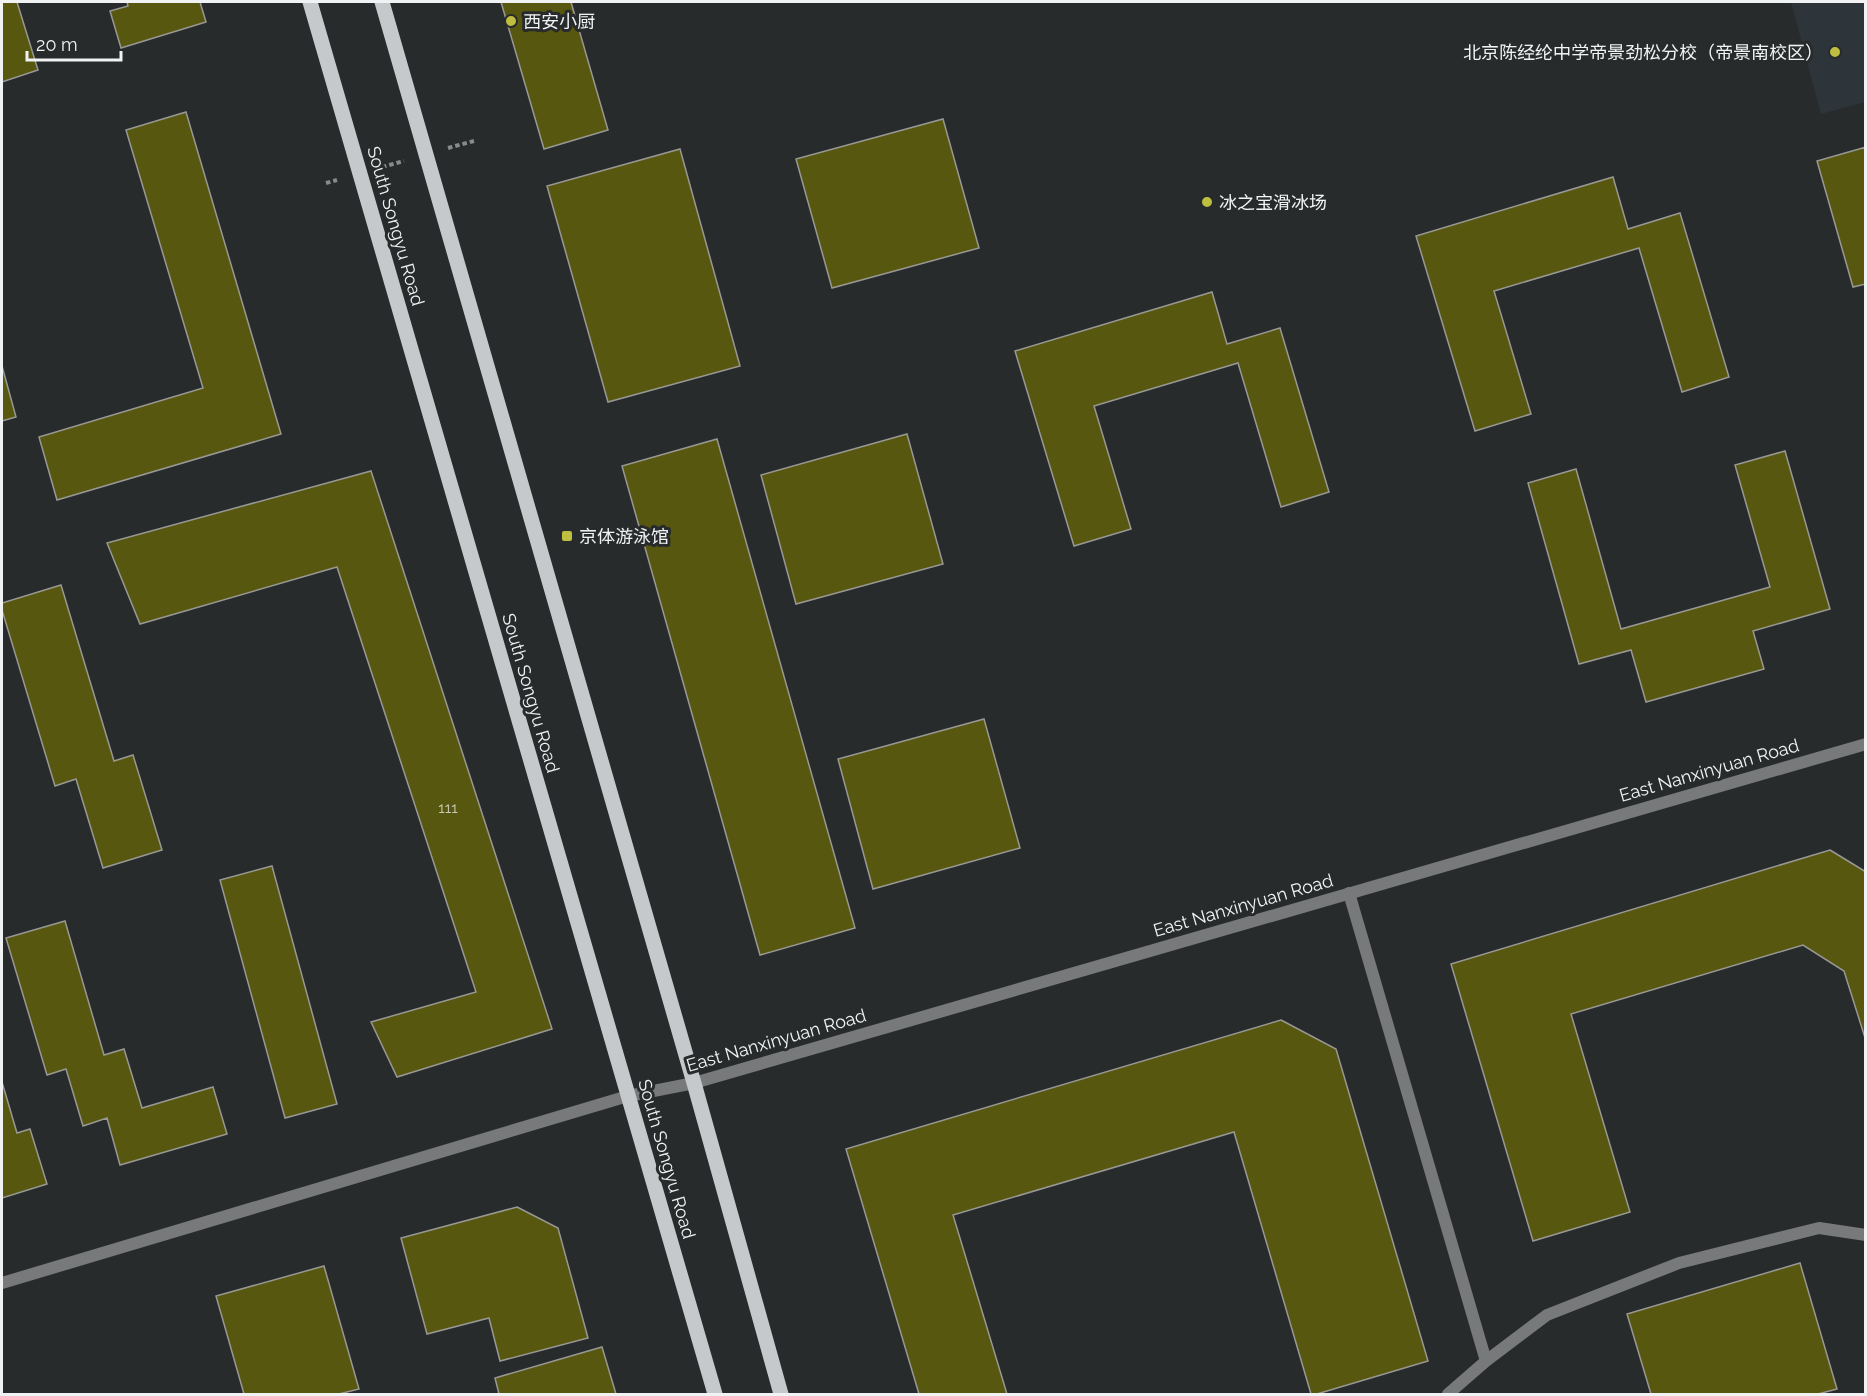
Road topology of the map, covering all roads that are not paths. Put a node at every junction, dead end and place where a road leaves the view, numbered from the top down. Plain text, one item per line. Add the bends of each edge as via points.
1 (310, 2) edge
2 (382, 2) edge
3 (1866, 744) edge
4 (1349, 893) junction
5 (694, 1083) junction
6 (628, 1096) junction
7 (1866, 1235) edge
8 (2, 1283) edge
9 (1486, 1361) junction
10 (715, 1395) edge
11 (781, 1395) edge
12 (1448, 1395) edge

1 - 6 main road, South Songyu Road
2 - 5 main road
3 - 4 street, East Nanxinyuan Road
4 - 5 street, East Nanxinyuan Road
4 - 9 street
5 - 6 street, East Nanxinyuan Road
5 - 11 main road
6 - 8 street, East Nanxinyuan Road
6 - 10 main road, South Songyu Road
7 - 9 street via 1819,1228 1679,1263 1547,1315
9 - 12 street

